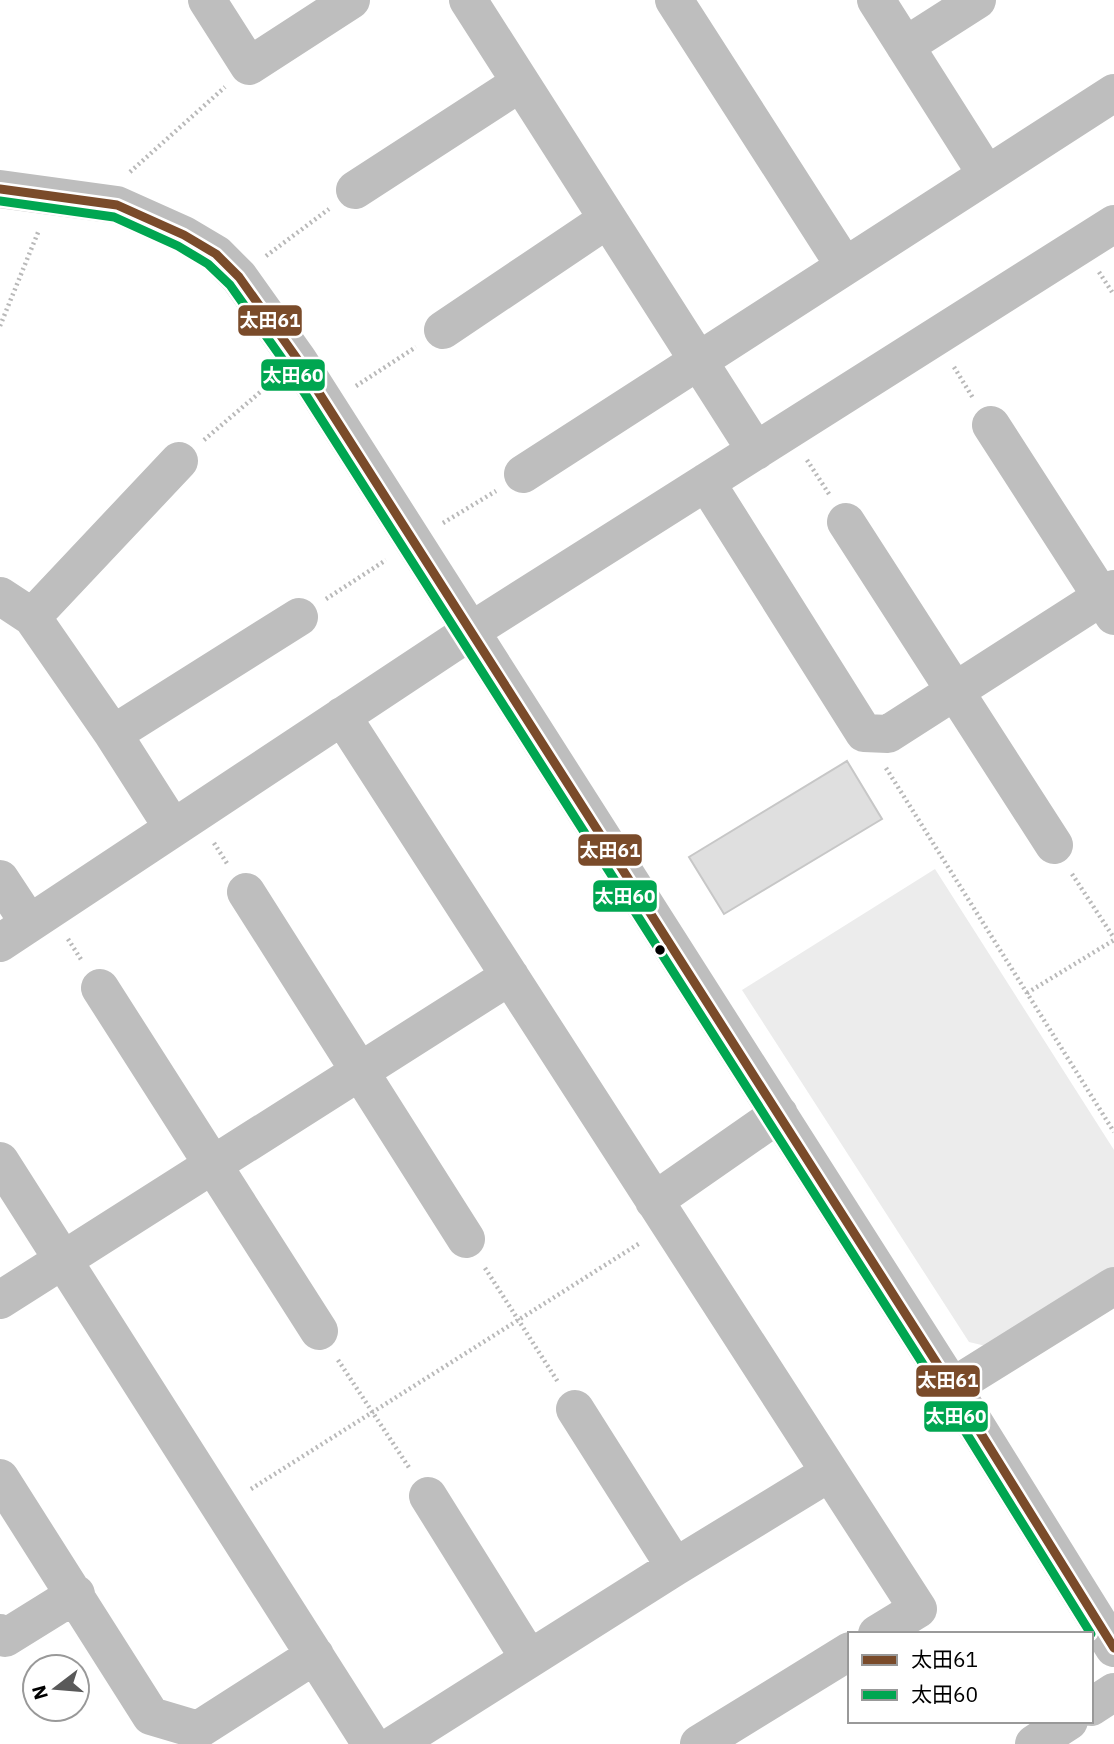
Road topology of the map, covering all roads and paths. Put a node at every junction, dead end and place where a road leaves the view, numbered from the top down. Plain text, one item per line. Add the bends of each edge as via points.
1 (207, 0) edge
2 (351, 0) edge
3 (468, 0) edge
4 (674, 0) edge
5 (876, 0) edge
6 (977, 0) edge
7 (905, 46) junction
8 (249, 65) junction
9 (520, 83) junction
10 (1114, 93) edge
11 (986, 175) junction
12 (0, 189) edge
13 (355, 190) joint
14 (52, 197) junction
15 (117, 205) junction
16 (608, 219) junction
17 (1114, 225) edge
18 (844, 265) junction
19 (239, 277) junction
20 (0, 326) edge
21 (443, 330) joint
22 (935, 338) junction
23 (298, 360) junction
24 (699, 362) junction
25 (327, 406) junction
26 (991, 425) joint
27 (788, 430) junction
28 (756, 451) junction
29 (179, 461) joint
30 (523, 474) joint
31 (706, 482) junction
32 (846, 522) joint
33 (413, 541) junction
34 (0, 596) edge
35 (1110, 601) edge
36 (32, 617) junction
37 (299, 617) joint
38 (471, 631) junction
39 (955, 690) junction
40 (342, 716) junction
41 (113, 733) junction
42 (864, 733) junction
43 (184, 820) junction
44 (1054, 845) joint
45 (0, 878) edge
46 (246, 892) joint
47 (26, 925) edge
48 (1114, 939) edge
49 (510, 976) junction
50 (100, 988) joint
51 (1027, 993) junction
52 (359, 1072) junction
53 (779, 1114) junction
54 (1114, 1132) edge
55 (0, 1161) edge
56 (213, 1165) junction
57 (661, 1213) junction
58 (466, 1239) joint
59 (63, 1260) junction
60 (1114, 1286) edge
61 (0, 1300) edge
62 (518, 1320) junction
63 (319, 1331) joint
64 (952, 1387) junction
65 (575, 1409) joint
66 (373, 1412) junction
67 (829, 1474) junction
68 (0, 1478) edge
69 (428, 1496) joint
70 (221, 1509) junction
71 (675, 1567) junction
72 (76, 1594) junction
73 (880, 1632) edge
74 (0, 1633) edge
75 (1114, 1648) edge
76 (848, 1652) edge
77 (315, 1656) junction
78 (529, 1658) junction
79 (1114, 1692) edge
80 (1093, 1706) edge
81 (1066, 1723) edge
82 (371, 1744) edge
83 (395, 1744) edge
84 (699, 1744) edge
85 (1034, 1744) edge

1 - 8 street
2 - 8 street
3 - 9 street
4 - 18 street
5 - 7 street
6 - 7 street
7 - 11 street
8 - 15 path via 129,173
9 - 13 street
9 - 16 street
10 - 11 street
11 - 18 street
12 - 14 street
13 - 19 path
14 - 15 street
14 - 20 path
15 - 19 street via 184,235 216,254
16 - 21 street
16 - 24 street
17 - 22 street
18 - 24 street
19 - 23 street
21 - 25 path
22 - 26 path
22 - 27 street
23 - 25 street
23 - 29 path
24 - 28 street
24 - 30 street
25 - 33 street
26 - 35 street
27 - 28 street
27 - 32 path
28 - 31 street
29 - 36 street
30 - 33 path
31 - 38 street
31 - 42 street
32 - 39 street
33 - 37 path
33 - 38 street
34 - 36 street
35 - 39 street
36 - 41 street
37 - 41 street
38 - 40 street
38 - 53 street
39 - 42 street via 888,734
39 - 44 street
40 - 43 street
40 - 49 street
41 - 43 street
42 - 51 path
43 - 46 path
43 - 47 street
44 - 48 path
45 - 47 street
46 - 52 street
47 - 50 path
48 - 51 path
49 - 52 street
49 - 57 street
50 - 56 street
51 - 54 path
52 - 56 street
52 - 58 street
53 - 57 street
53 - 64 street
55 - 59 street
56 - 59 street
56 - 63 street
57 - 62 path
57 - 67 street
58 - 62 path
59 - 61 street
59 - 70 street
60 - 64 street
62 - 65 path
62 - 66 path
63 - 66 path
64 - 75 street
65 - 71 street
66 - 69 path
66 - 70 path
67 - 71 street
67 - 73 street via 918,1609
68 - 72 street
69 - 78 street
70 - 77 street
71 - 78 street
72 - 74 street via 5,1638
72 - 77 street via 151,1716 198,1730
76 - 84 street
77 - 82 street
78 - 83 street
79 - 80 street
81 - 85 street

